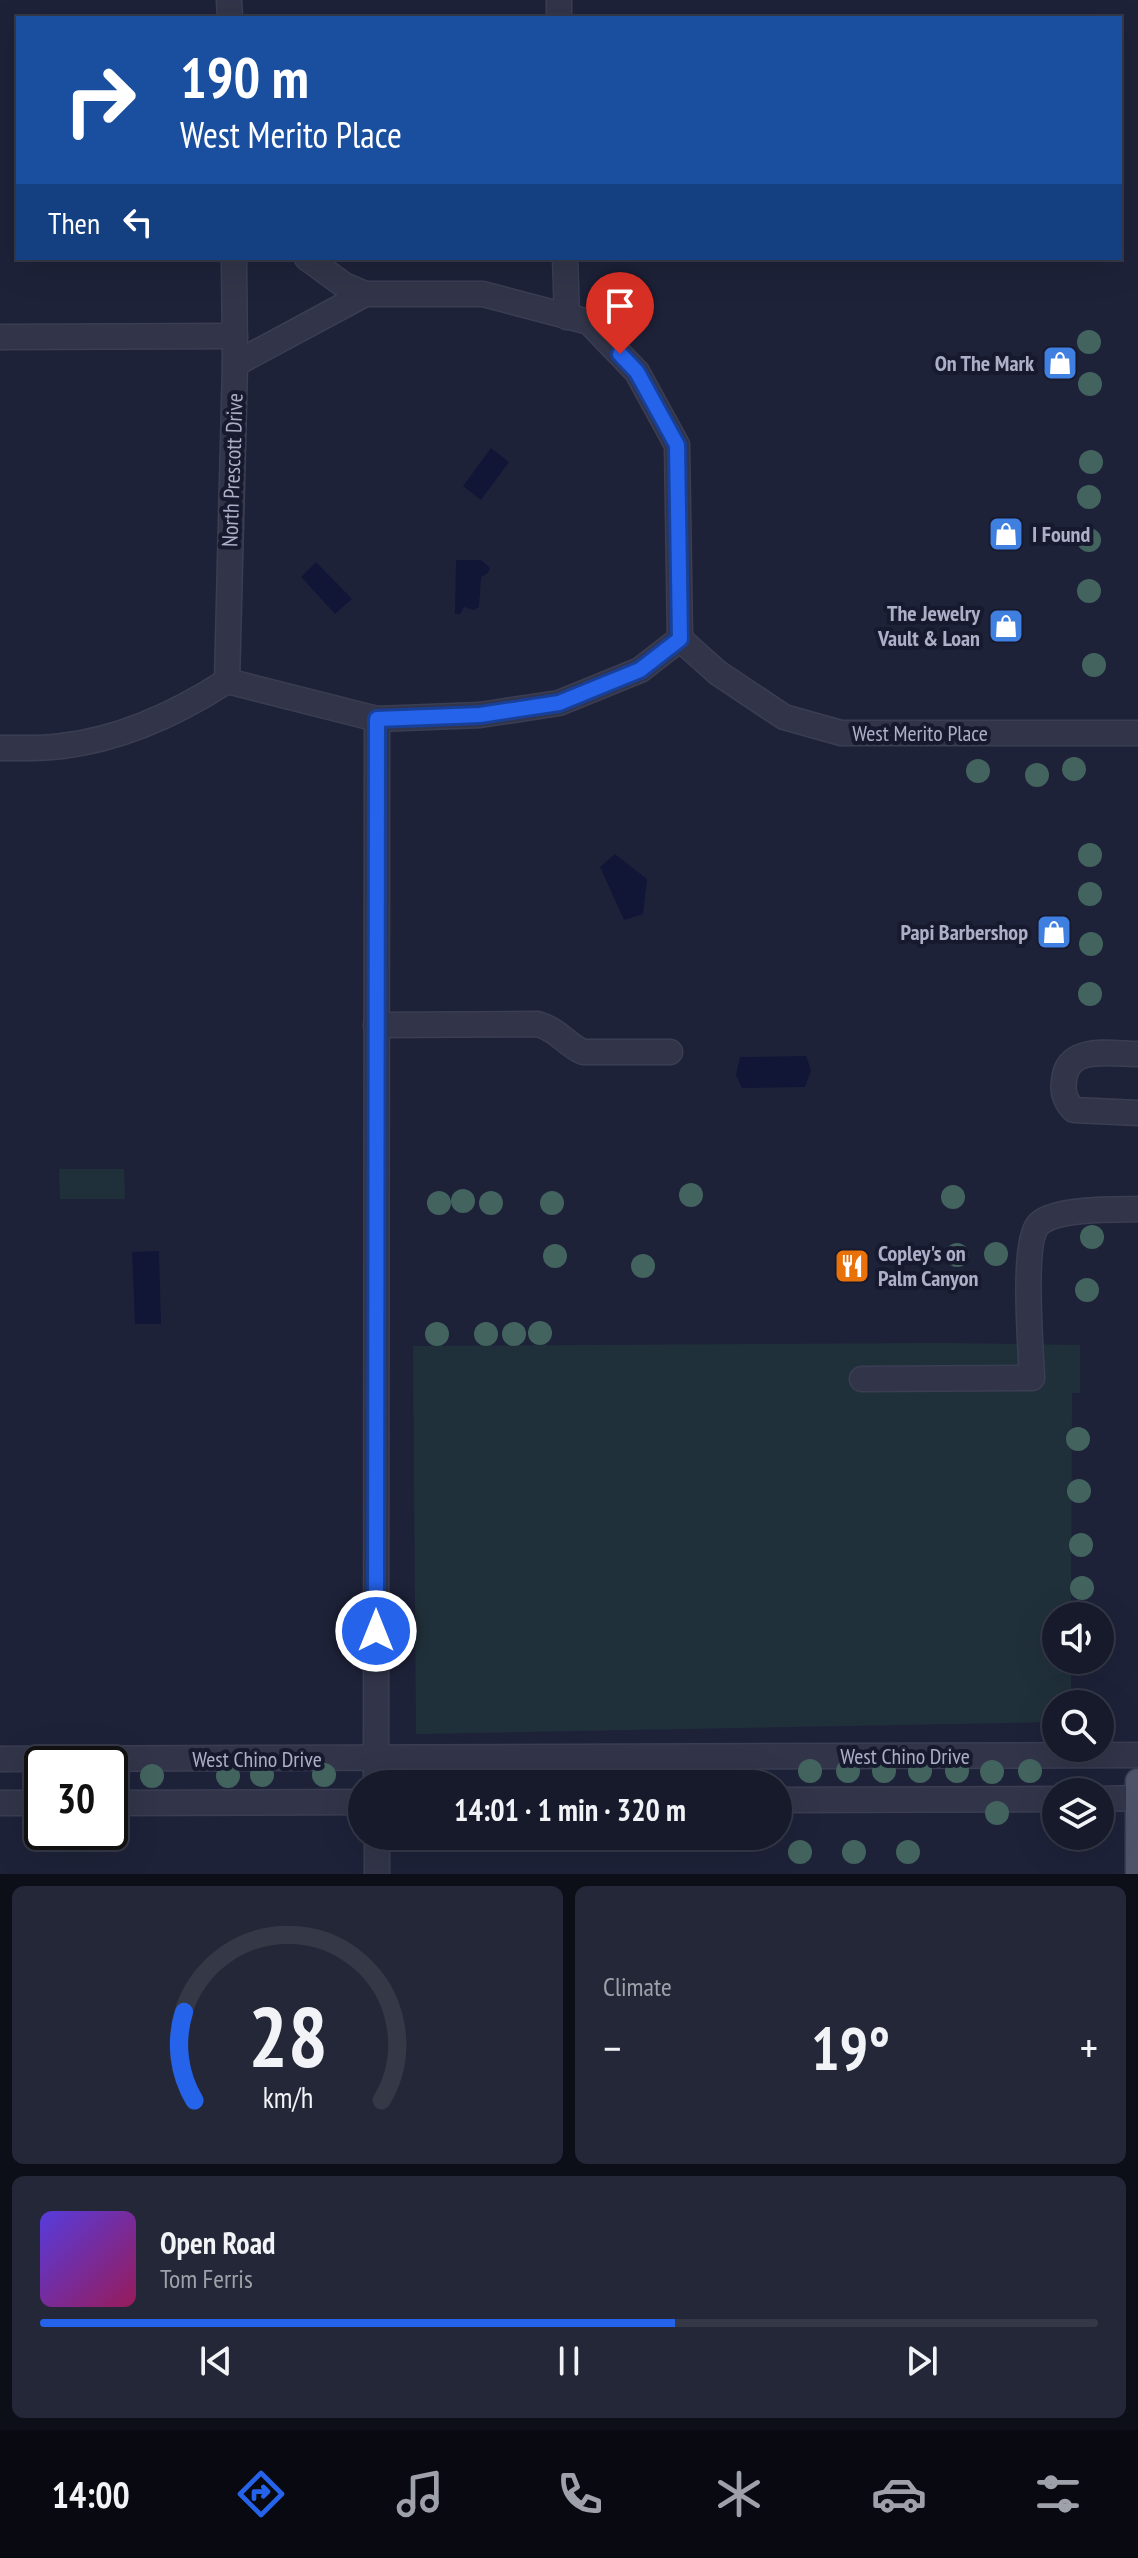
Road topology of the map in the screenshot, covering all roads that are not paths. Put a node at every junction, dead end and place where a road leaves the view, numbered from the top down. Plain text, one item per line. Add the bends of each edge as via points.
1 (234, 260) edge
2 (310, 260) edge
3 (565, 260) edge
4 (365, 294) junction
5 (567, 317) junction
6 (235, 336) junction
7 (0, 337) edge
8 (235, 364) junction
9 (680, 639) junction
10 (227, 681) junction
11 (377, 719) junction
12 (1138, 733) edge
13 (0, 748) edge
14 (376, 1025) junction
15 (670, 1052) dead end
16 (1138, 1054) edge
17 (1138, 1113) edge
18 (1138, 1209) edge
19 (862, 1379) dead end
20 (1138, 1755) edge
21 (376, 1758) junction
22 (0, 1759) edge
23 (376, 1770) edge
24 (1138, 1781) edge
25 (1137, 1798) edge
26 (1042, 1799) edge
27 (1114, 1799) edge
28 (792, 1800) edge
29 (348, 1802) edge
30 (0, 1803) edge
31 (24, 1803) edge
32 (128, 1803) edge
33 (377, 1850) edge
34 (377, 1874) edge
35 (1138, 1874) edge

1 - 6 street, North Prescott Drive
2 - 4 street
3 - 5 street
4 - 5 street via 483,294
4 - 8 street
5 - 9 street via 589,322 637,372 677,445
6 - 7 street
6 - 8 street, North Prescott Drive
8 - 10 street, North Prescott Drive
9 - 11 street via 640,670 559,703 480,715
9 - 12 street, West Merito Place via 718,673 784,717 841,733
10 - 11 street
10 - 13 street via 145,726 62,746
11 - 14 street
14 - 15 street via 538,1024 583,1052
14 - 21 street
16 - 17 street via 1080,1056 1065,1072 1063,1090 1074,1110
18 - 19 street via 1064,1214 1041,1222 1032,1234 1032,1378
20 - 21 street, West Chino Drive
21 - 22 street, West Chino Drive
21 - 23 street
24 - 25 main road
25 - 27 street
25 - 35 main road
26 - 28 street, West Chino Drive
29 - 32 street, West Chino Drive
30 - 31 street
33 - 34 street

